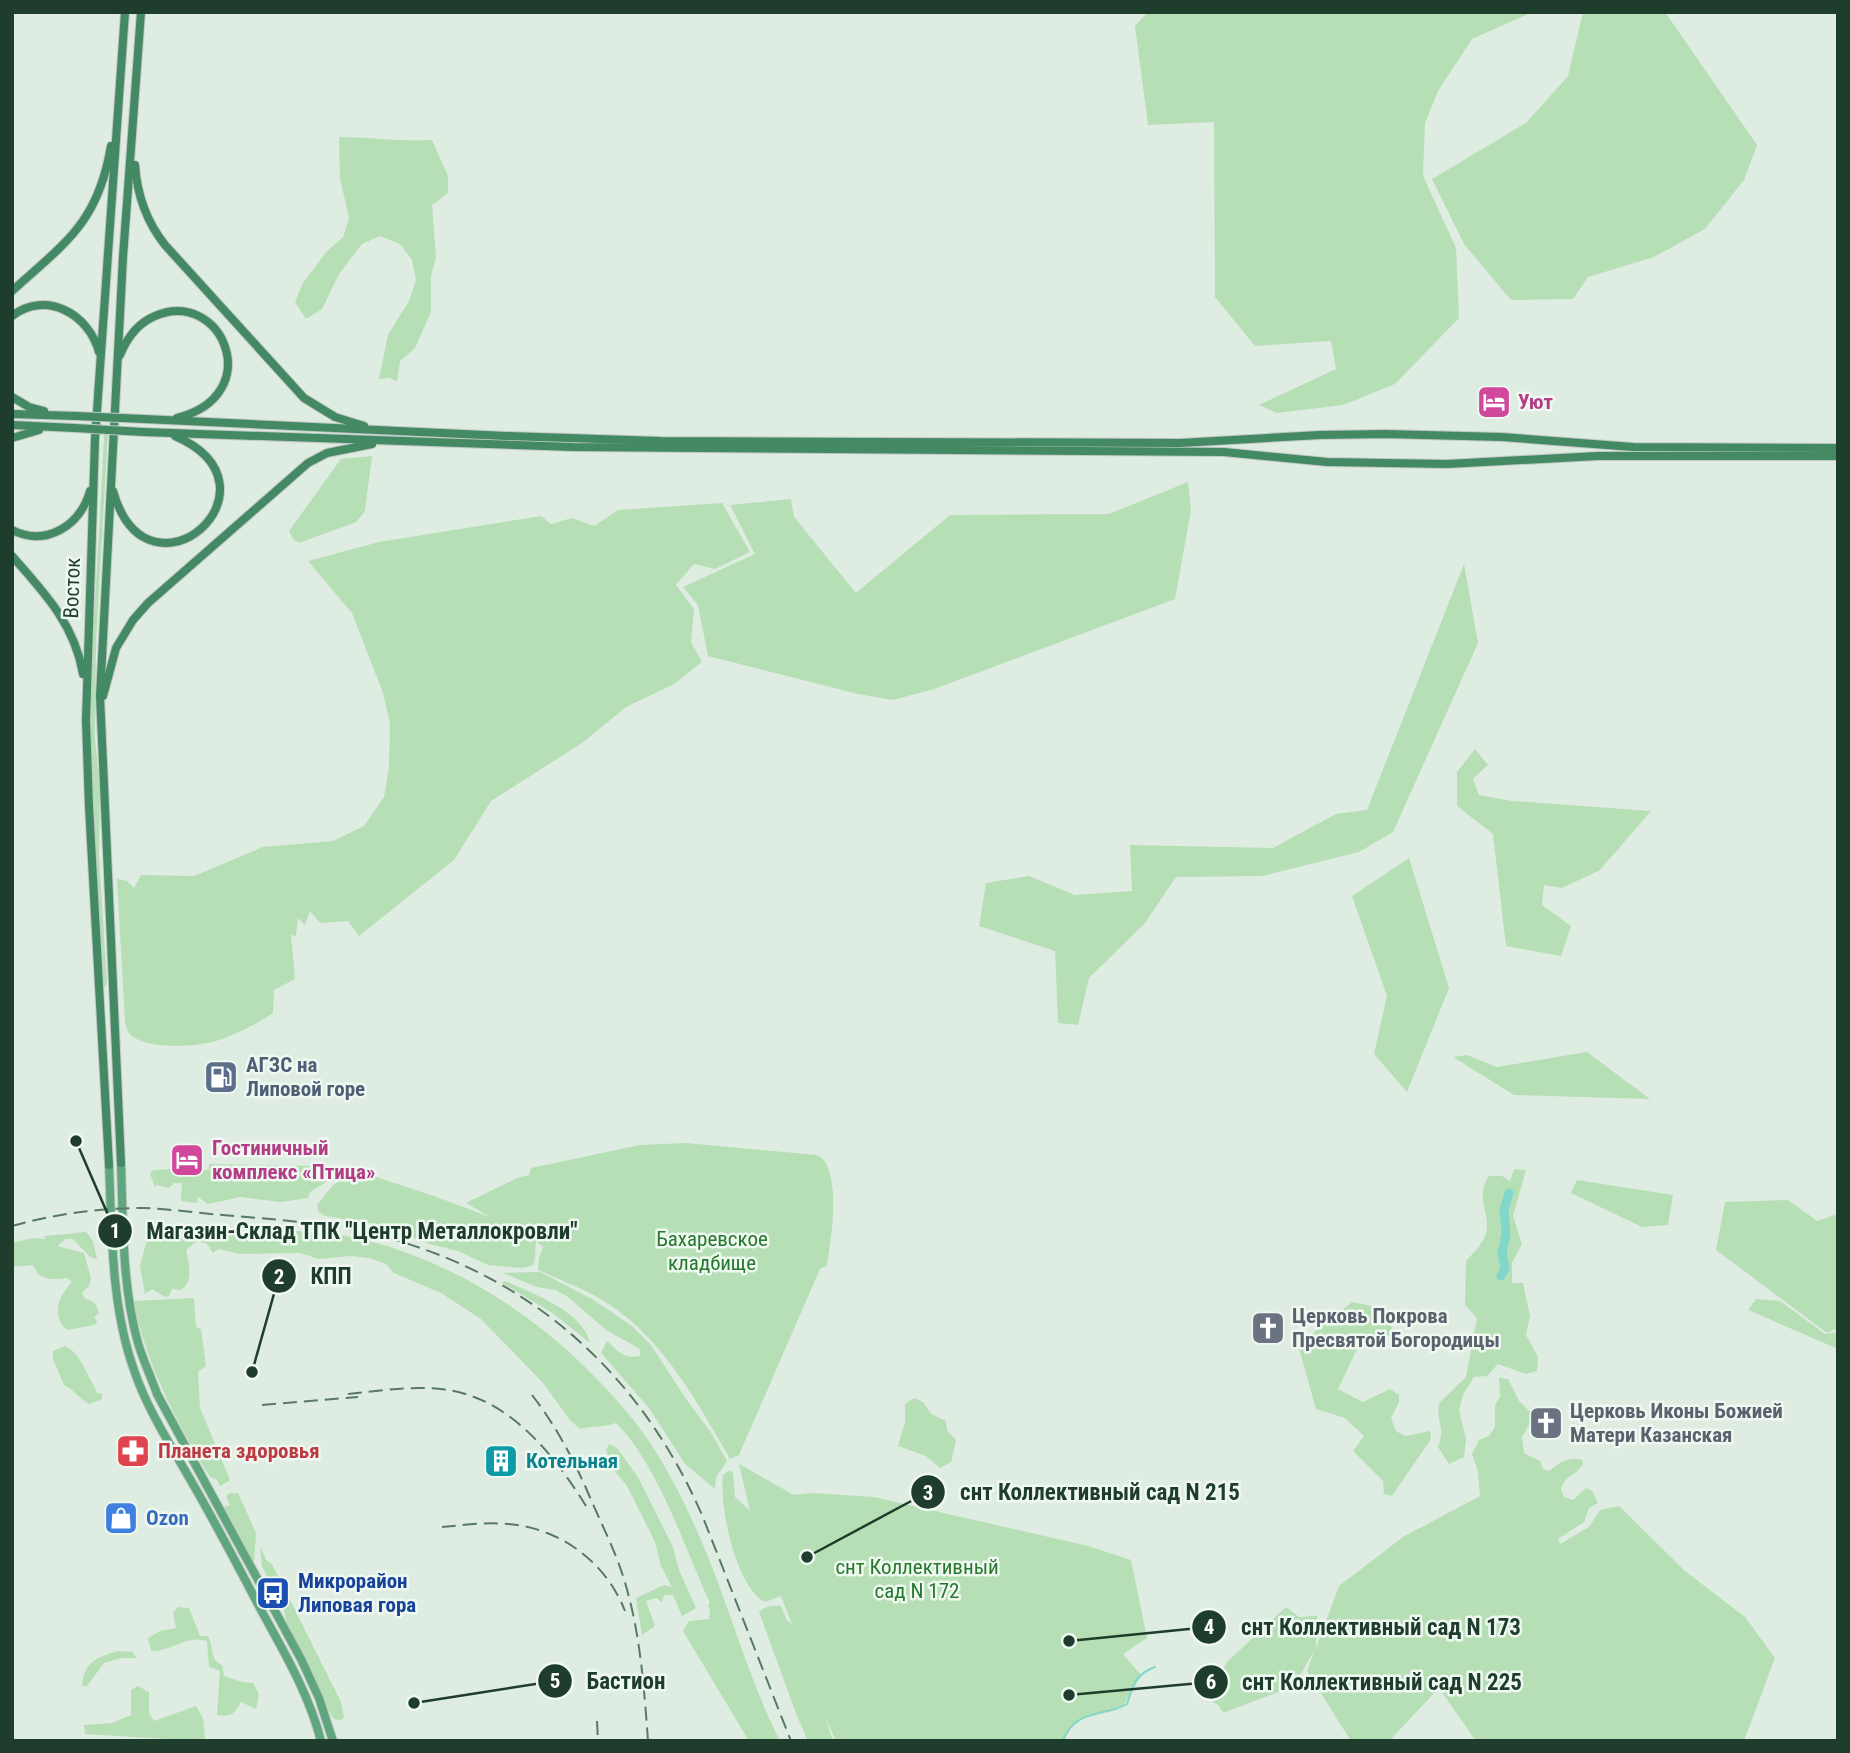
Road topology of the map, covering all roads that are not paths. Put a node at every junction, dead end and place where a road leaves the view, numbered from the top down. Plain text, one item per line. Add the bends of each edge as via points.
1 (125, 12) edge
2 (141, 12) edge
3 (137, 93) junction
4 (117, 105) junction
5 (12, 291) edge
6 (12, 316) edge
7 (101, 361) junction
8 (118, 361) junction
9 (12, 397) edge
10 (12, 414) edge
11 (64, 415) junction
12 (164, 420) junction
13 (12, 425) edge
14 (65, 428) junction
15 (384, 431) junction
16 (169, 433) junction
17 (12, 438) edge
18 (404, 440) junction
19 (1838, 448) edge
20 (1633, 451) junction
21 (1651, 451) junction
22 (1838, 456) edge
23 (94, 478) junction
24 (111, 484) junction
25 (12, 530) edge
26 (12, 556) edge
27 (87, 700) junction
28 (100, 709) junction
29 (121, 1163) joint
30 (109, 1165) joint
31 (321, 1741) edge
32 (333, 1741) edge

1 - 4 highway, Восток
2 - 3 highway, Восток
3 - 8 highway, Восток
3 - 15 highway via 135,175 142,205 158,236 304,398 335,417
4 - 5 highway via 108,164 93,206 71,237
4 - 7 highway, Восток
6 - 7 highway via 37,305 65,309 90,331
7 - 23 highway, Восток
8 - 12 highway via 132,334 158,314 191,314 216,331 226,347 229,365 220,393 194,413
8 - 24 highway, Восток
9 - 11 highway via 36,410
10 - 11 highway
11 - 12 highway, bridge
12 - 15 highway
13 - 14 highway
14 - 16 highway, bridge
14 - 17 highway
15 - 20 highway via 661,441 1214,443 1385,434 1502,437
16 - 18 highway
16 - 24 highway via 200,449 216,472 218,503 205,527 177,542 146,538 125,521
18 - 20 highway via 573,447 1224,452 1411,464
18 - 28 highway via 327,453 282,483 133,620 116,648
19 - 21 highway
20 - 21 highway
21 - 22 highway
23 - 25 highway via 83,508 64,529 40,537
23 - 27 highway, Восток
24 - 28 highway, Восток
26 - 27 highway via 67,625 81,663
27 - 30 highway, Восток
28 - 29 highway, Восток
29 - 32 main road via 132,1317 147,1369 301,1659 320,1698
30 - 31 main road via 120,1318 135,1373 295,1673

